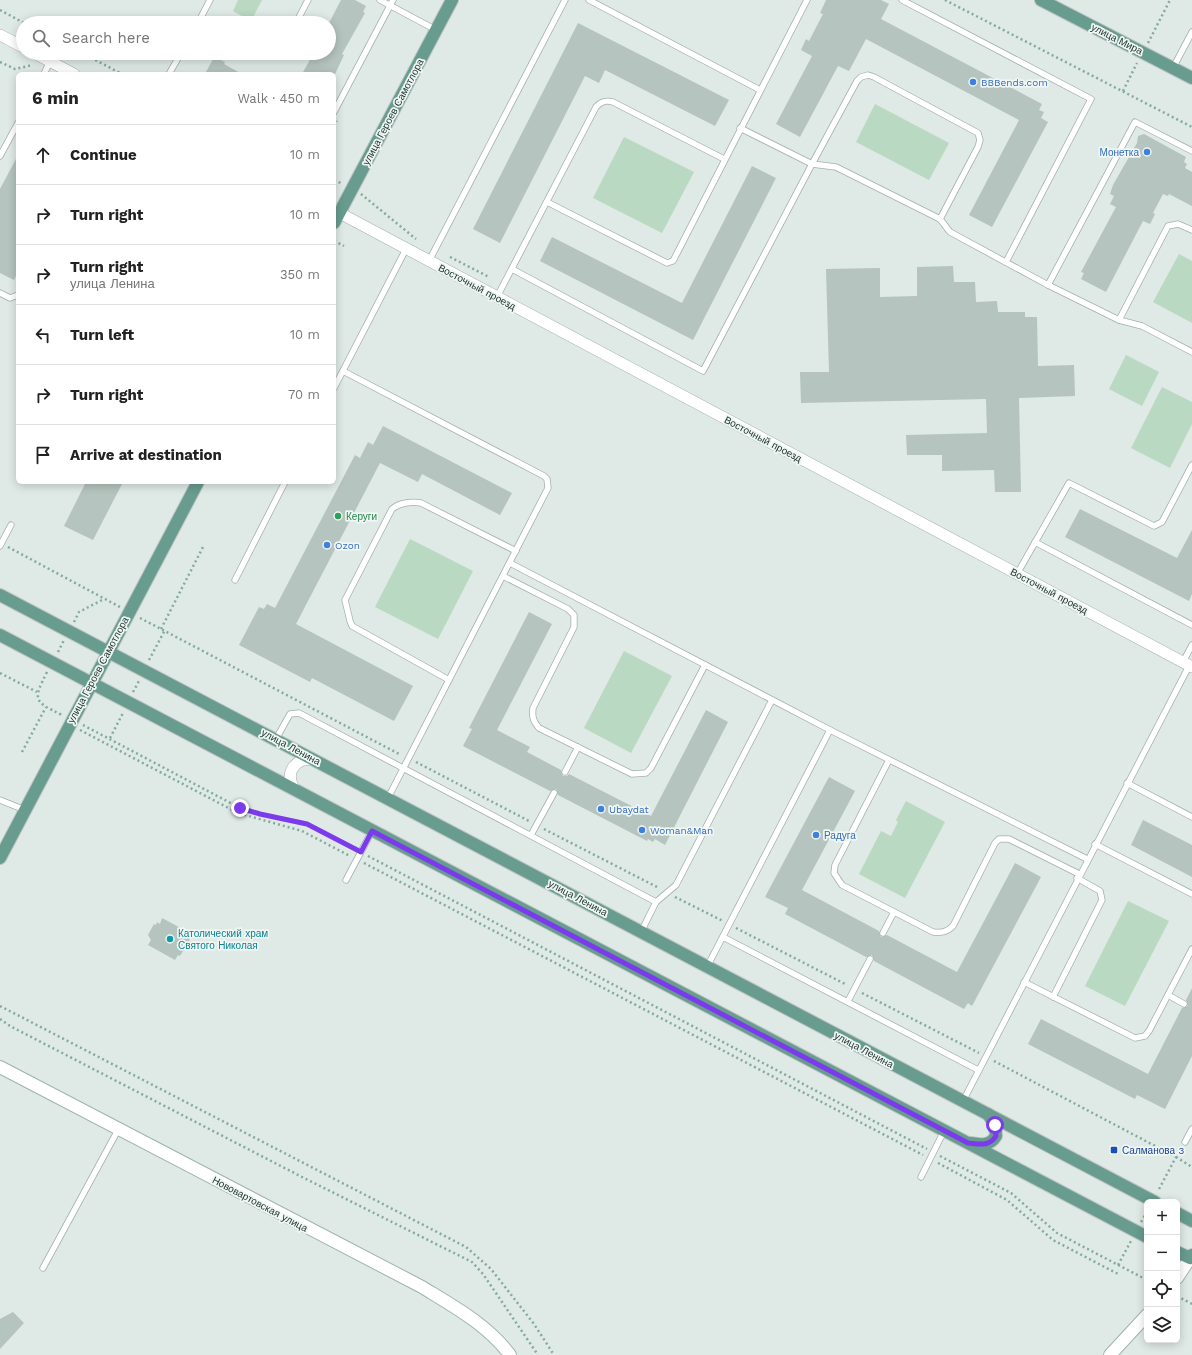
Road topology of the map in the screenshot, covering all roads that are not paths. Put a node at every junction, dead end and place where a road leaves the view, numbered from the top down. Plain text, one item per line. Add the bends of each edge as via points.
1 (210, 0) edge
2 (308, 0) edge
3 (380, 0) edge
4 (452, 0) edge
5 (565, 0) edge
6 (589, 0) edge
7 (807, 0) edge
8 (902, 0) edge
9 (1041, 0) edge
10 (391, 3) edge
11 (203, 16) edge
12 (300, 16) edge
13 (437, 30) junction
14 (1192, 32) edge
15 (0, 35) edge
16 (16, 43) edge
17 (177, 60) edge
18 (50, 61) joint
19 (1173, 68) junction
20 (45, 72) edge
21 (70, 72) edge
22 (170, 72) edge
23 (1192, 78) edge
24 (760, 90) junction
25 (336, 108) edge
26 (16, 127) edge
27 (740, 128) junction
28 (1192, 151) edge
29 (0, 156) edge
30 (724, 159) junction
31 (812, 164) junction
32 (547, 202) junction
33 (336, 216) edge
34 (940, 219) junction
35 (1192, 230) edge
36 (406, 249) junction
37 (429, 261) junction
38 (1006, 262) junction
39 (512, 270) junction
40 (1048, 285) junction
41 (0, 293) edge
42 (16, 296) edge
43 (497, 297) junction
44 (1119, 320) junction
45 (1192, 352) edge
46 (343, 371) junction
47 (336, 384) edge
48 (1192, 465) edge
49 (197, 484) edge
50 (284, 484) edge
51 (11, 525) dead end
52 (1036, 542) junction
53 (1, 545) edge
54 (516, 551) junction
55 (510, 563) junction
56 (1017, 574) junction
57 (503, 576) junction
58 (234, 580) dead end
59 (0, 595) edge
60 (1192, 625) edge
61 (0, 635) edge
62 (1192, 645) edge
63 (108, 651) junction
64 (705, 665) junction
65 (1188, 665) edge
66 (449, 680) junction
67 (92, 682) junction
68 (772, 700) junction
69 (830, 730) junction
70 (276, 739) junction
71 (578, 747) junction
72 (312, 759) junction
73 (889, 760) junction
74 (404, 768) junction
75 (565, 772) dead end
76 (1127, 783) junction
77 (295, 790) junction
78 (554, 793) dead end
79 (388, 798) junction
80 (0, 800) edge
81 (25, 810) junction
82 (1192, 817) edge
83 (372, 831) junction
84 (531, 835) junction
85 (1095, 844) junction
86 (0, 858) edge
87 (1087, 859) junction
88 (1078, 876) junction
89 (346, 880) dead end
90 (1192, 894) edge
91 (656, 902) junction
92 (894, 912) junction
93 (641, 932) junction
94 (883, 933) dead end
95 (723, 936) junction
96 (1192, 949) edge
97 (870, 959) dead end
98 (707, 968) junction
99 (1024, 982) junction
100 (1168, 995) junction
101 (1053, 997) junction
102 (848, 1001) junction
103 (1184, 1004) dead end
104 (0, 1067) edge
105 (978, 1070) junction
106 (962, 1101) junction
107 (988, 1114) junction
108 (1192, 1128) edge
109 (118, 1130) junction
110 (944, 1131) junction
111 (1185, 1142) dead end
112 (968, 1143) junction
113 (921, 1177) dead end
114 (1148, 1199) edge
115 (1180, 1215) edge
116 (1192, 1221) edge
117 (1144, 1235) edge
118 (1180, 1253) edge
119 (1191, 1257) edge
120 (43, 1268) dead end
121 (1180, 1274) edge
122 (1144, 1318) edge
123 (510, 1355) edge
124 (1110, 1355) edge

1 - 11 lane
2 - 12 lane
3 - 10 lane
4 - 13 main road, улица Героев Самотлора
5 - 37 lane
6 - 24 lane
7 - 24 lane
8 - 38 lane via 1091,99
9 - 19 main road, улица Мира
10 - 13 lane
10 - 25 lane
13 - 33 main road, улица Героев Самотлора via 353,189
14 - 19 lane
15 - 16 street
17 - 22 lane
18 - 20 lane
18 - 21 street
19 - 23 main road, улица Мира
24 - 27 lane
26 - 29 lane
27 - 30 lane
27 - 31 lane
28 - 40 lane via 1135,122
30 - 32 lane via 607,101 596,107
30 - 32 lane via 673,261 666,262
31 - 34 lane via 836,167
31 - 34 lane via 857,81 868,75 874,77 978,133 978,147
31 - 39 lane via 703,371
32 - 39 lane
33 - 36 street, Восточный проезд
34 - 38 lane via 950,232
35 - 44 lane via 1178,224 1168,226
36 - 37 street, Восточный проезд
36 - 46 lane
37 - 43 street, Восточный проезд
38 - 40 lane
39 - 43 lane
40 - 44 lane
41 - 42 lane via 10,298
43 - 56 street, Восточный проезд
44 - 45 lane via 1142,326
46 - 47 lane
46 - 54 lane via 547,479 548,488
48 - 52 lane via 1158,526 1149,526 1069,483
49 - 63 main road, улица Героев Самотлора
50 - 58 lane
51 - 53 lane
52 - 56 lane
52 - 60 lane
54 - 55 lane
54 - 66 lane via 421,503 396,506 392,509 348,593 345,605 352,626
55 - 57 lane
55 - 64 lane
56 - 65 street, Восточный проезд
57 - 66 lane
57 - 71 lane via 568,609 574,615 574,627 533,708 532,716 539,728
59 - 63 main road, улица Ленина
61 - 67 main road
62 - 65 lane
63 - 67 main road, улица Героев Самотлора
63 - 70 main road, улица Ленина
64 - 68 lane
64 - 71 lane via 652,768 646,773 632,774
65 - 76 lane
66 - 74 lane
67 - 77 main road
67 - 81 main road, улица Героев Самотлора
68 - 69 lane
68 - 91 lane via 676,885
69 - 73 lane
69 - 95 lane
70 - 72 main road, улица Ленина
70 - 74 lane via 290,714 299,713
71 - 75 lane
72 - 77 street via 300,760 293,767 290,778
72 - 79 main road, улица Ленина
73 - 87 lane
73 - 92 lane via 835,865 834,873 842,885
74 - 79 lane
74 - 84 lane
76 - 82 lane
76 - 85 lane
77 - 83 main road
78 - 84 lane
79 - 93 main road, улица Ленина
80 - 81 lane
81 - 86 main road, улица Героев Самотлора
83 - 89 lane
83 - 110 main road
84 - 91 lane
85 - 87 lane
85 - 90 lane
87 - 88 lane
88 - 92 lane via 1004,838 995,843 953,926 948,931 934,932
88 - 99 lane
88 - 101 lane via 1100,891 1102,900
91 - 93 lane
92 - 94 lane
93 - 98 main road, улица Ленина
95 - 98 lane
95 - 102 lane
96 - 100 lane
97 - 102 lane
98 - 106 main road, улица Ленина
99 - 101 lane
99 - 105 lane
100 - 101 lane via 1149,1031 1145,1036 1135,1038
100 - 103 lane
102 - 105 lane
104 - 109 main road, Нововартовская улица
105 - 106 lane
106 - 107 main road, улица Ленина
107 - 112 main road via 996,1130 993,1140 983,1145
107 - 114 main road, улица Ленина
108 - 111 lane
109 - 120 lane
109 - 123 main road, Нововартовская улица via 422,1288 464,1313 502,1344
110 - 112 main road
110 - 113 lane
112 - 117 main road
115 - 116 main road
118 - 119 main road
119 - 121 main road
122 - 124 main road

